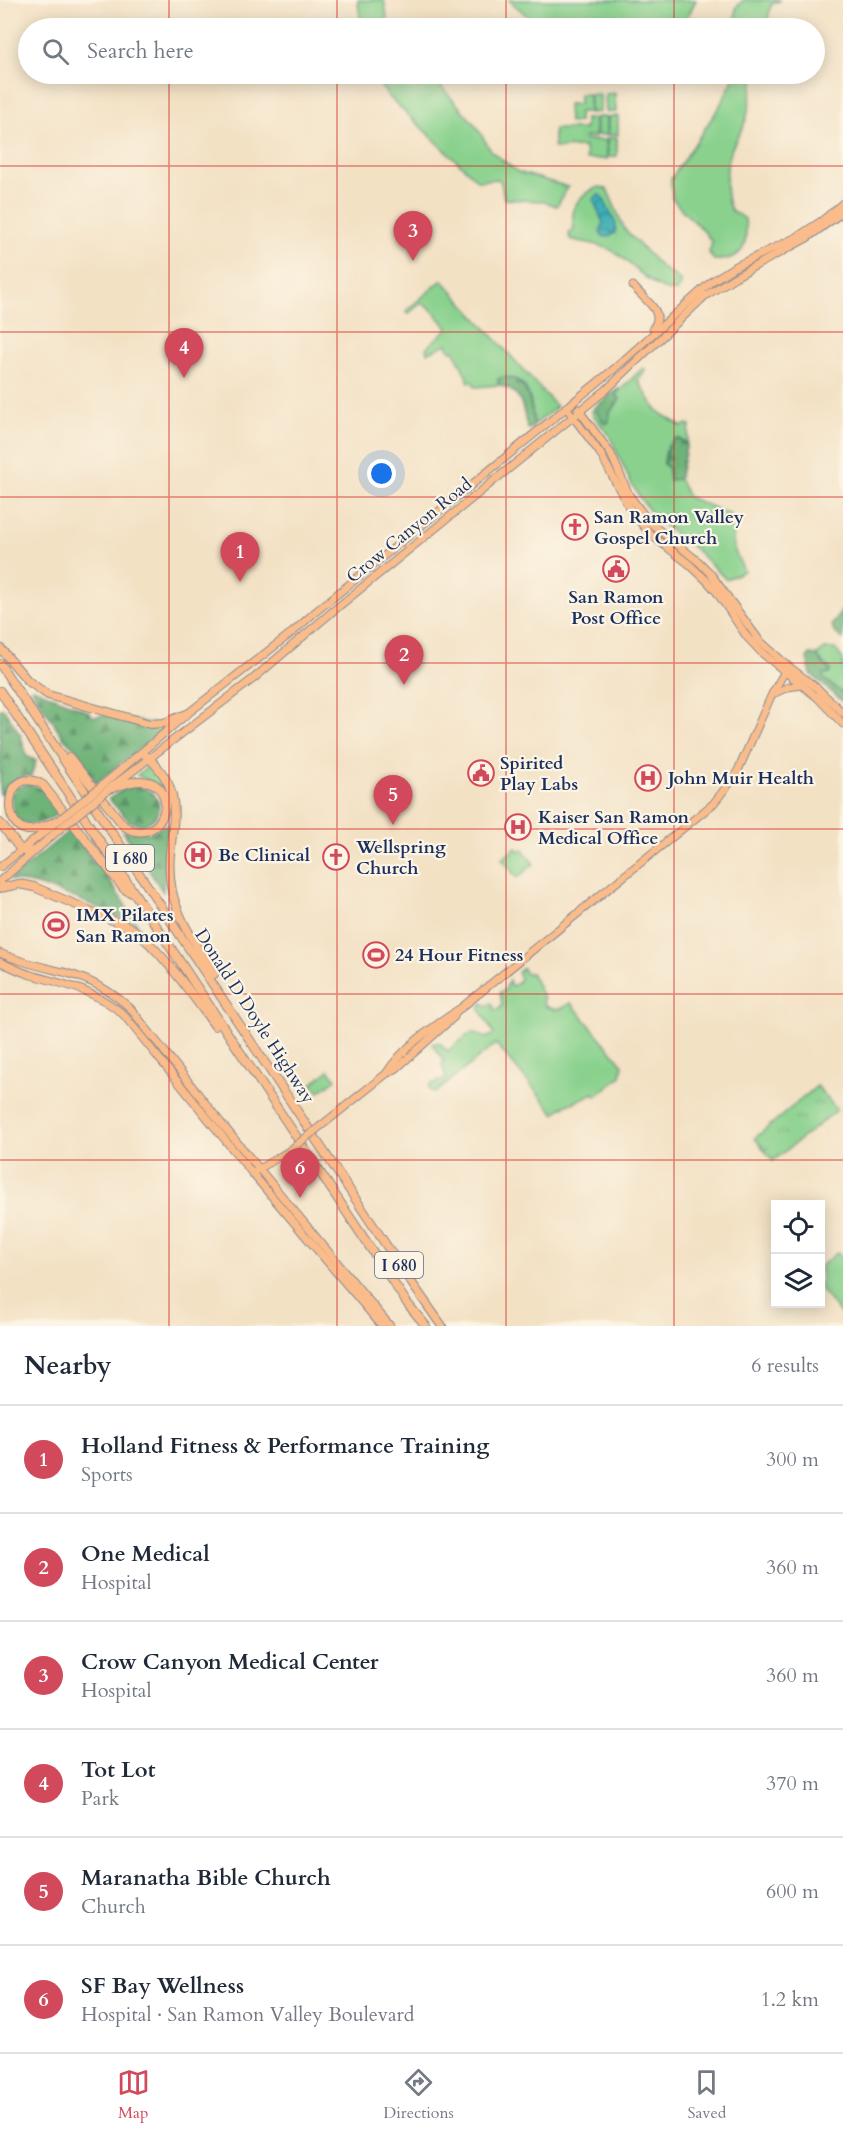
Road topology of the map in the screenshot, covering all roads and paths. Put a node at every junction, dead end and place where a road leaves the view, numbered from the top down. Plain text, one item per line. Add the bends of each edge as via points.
1 (843, 203) edge
2 (843, 212) edge
3 (633, 286) dead end
4 (634, 351) junction
5 (573, 402) junction
6 (566, 407) junction
7 (579, 411) junction
8 (573, 416) junction
9 (0, 648) edge
10 (0, 664) edge
11 (786, 669) junction
12 (802, 685) junction
13 (0, 691) edge
14 (772, 694) junction
15 (33, 712) junction
16 (843, 713) edge
17 (187, 714) junction
18 (843, 724) edge
19 (146, 755) junction
20 (107, 786) junction
21 (0, 823) edge
22 (61, 823) junction
23 (21, 850) junction
24 (35, 851) junction
25 (0, 867) edge
26 (0, 881) edge
27 (0, 888) edge
28 (136, 895) junction
29 (0, 953) edge
30 (0, 962) edge
31 (228, 1005) junction
32 (236, 1047) junction
33 (256, 1171) junction
34 (382, 1326) edge
35 (390, 1326) edge
36 (426, 1326) edge
37 (442, 1326) edge

1 - 4 main road, Crow Canyon Road via 797,237 712,281
2 - 7 main road, Crow Canyon Road via 807,238 705,296
3 - 4 main road via 658,318 656,326
4 - 5 main road, Crow Canyon Road
5 - 6 main road, Crow Canyon Road
5 - 7 main road
6 - 8 main road
6 - 17 main road, Crow Canyon Road
7 - 8 main road, Crow Canyon Road
7 - 11 main road via 610,454 640,512 705,567 759,640
8 - 11 main road via 600,453 620,495 639,521 705,579 747,638
8 - 19 main road, Crow Canyon Road via 253,679
9 - 17 highway via 28,681 56,698 150,724
10 - 15 highway, Donald D Doyle Highway / I 680
11 - 12 main road
11 - 14 main road
11 - 16 main road via 817,688
12 - 14 main road
12 - 18 main road
13 - 28 highway, Donald D Doyle Highway / I 680
14 - 33 main road, bridge via 736,775 713,804 410,1047 386,1074 289,1151
15 - 20 highway via 124,826 135,831 148,830 163,818 165,800 155,785 141,781
15 - 31 highway, Donald D Doyle Highway / I 680
17 - 19 main road, Crow Canyon Road
19 - 20 main road, Crow Canyon Road
19 - 31 highway via 168,780 174,800 170,873 174,898
20 - 22 main road, Crow Canyon Road, bridge
21 - 23 highway
22 - 23 main road, Crow Canyon Road
22 - 24 main road, Crow Canyon Road
22 - 28 highway via 19,828 5,813 7,792 24,781 43,785 124,889
23 - 24 highway
23 - 25 main road, Crow Canyon Road
24 - 26 main road, Crow Canyon Road
27 - 32 highway via 34,886 131,928 159,953 225,1039
28 - 32 highway, Donald D Doyle Highway / I 680
29 - 33 main road via 32,966 80,977 118,997
30 - 33 main road via 109,1002
31 - 37 highway, Donald D Doyle Highway / I 680
32 - 36 highway, Donald D Doyle Highway / I 680
33 - 34 main road
33 - 35 main road

